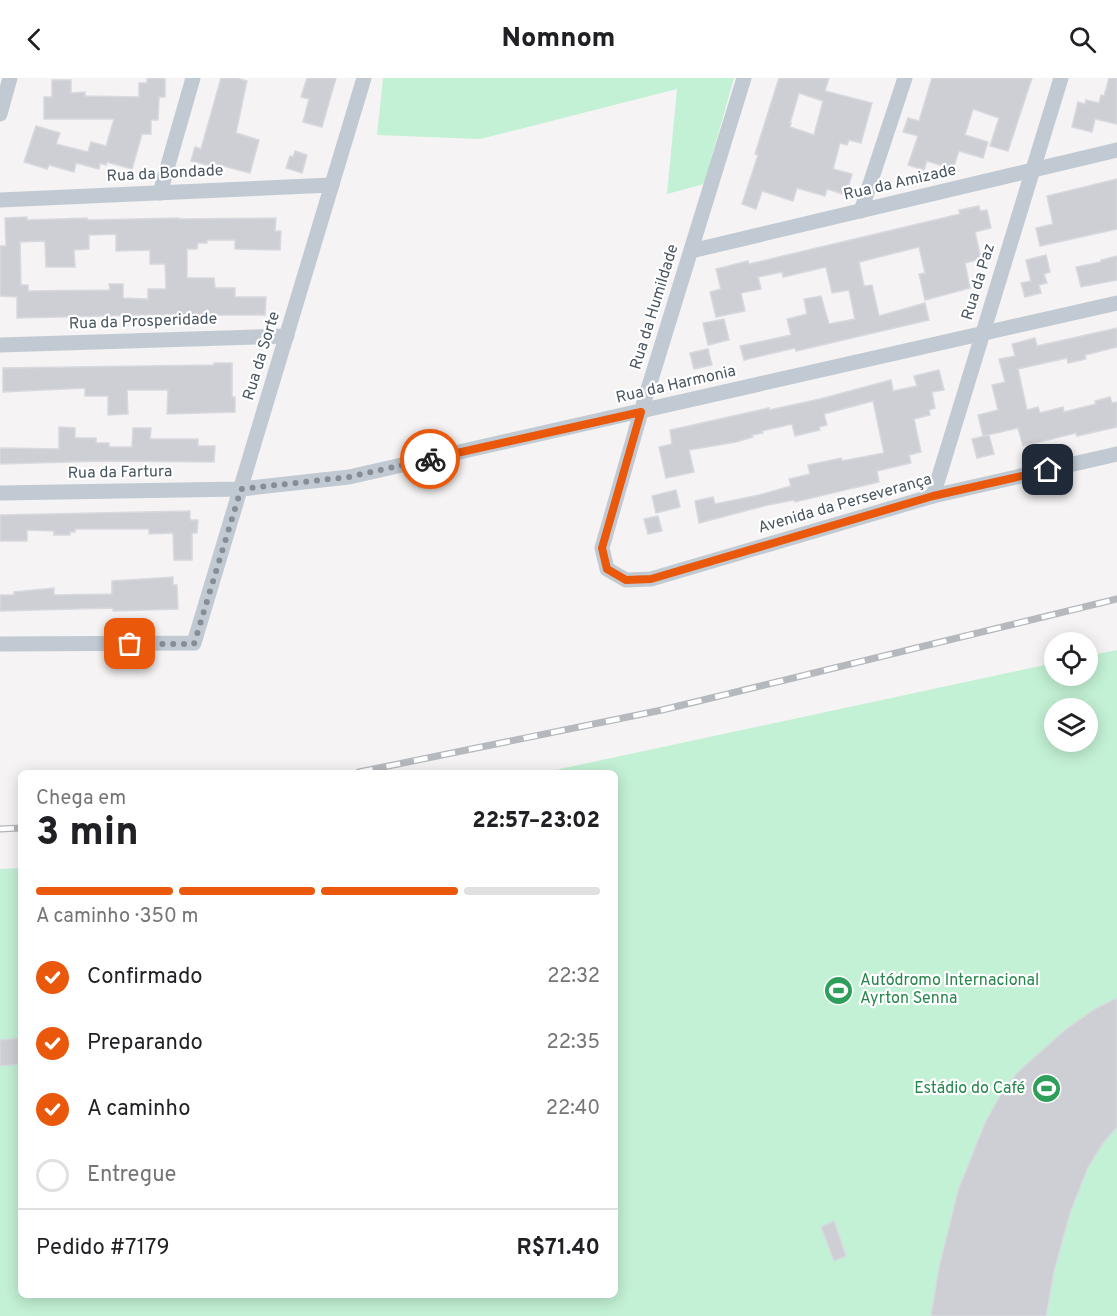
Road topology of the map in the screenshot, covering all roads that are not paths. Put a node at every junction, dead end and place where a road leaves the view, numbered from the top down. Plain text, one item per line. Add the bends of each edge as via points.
1 (10, 78) edge
2 (193, 78) edge
3 (364, 78) edge
4 (744, 78) edge
5 (905, 78) edge
6 (1061, 78) edge
7 (0, 114) edge
8 (1117, 150) edge
9 (1031, 171) junction
10 (332, 185) junction
11 (160, 193) junction
12 (0, 200) edge
13 (861, 211) junction
14 (691, 251) junction
15 (1117, 303) edge
16 (981, 334) junction
17 (287, 336) junction
18 (0, 345) edge
19 (641, 412) junction
20 (1117, 454) edge
21 (241, 489) junction
22 (0, 494) edge
23 (933, 496) junction
24 (602, 548) joint
25 (0, 644) edge

1 - 7 street
2 - 11 street
3 - 10 street, Rua da Sorte
4 - 14 street, Rua da Humildade
5 - 13 street
6 - 9 street, Rua da Paz
8 - 9 street, Rua da Amizade
9 - 13 street, Rua da Amizade
9 - 16 street, Rua da Paz
10 - 11 street, Rua da Bondade
10 - 17 street, Rua da Sorte
11 - 12 street, Rua da Bondade
13 - 14 street, Rua da Amizade
14 - 19 street, Rua da Humildade
15 - 16 street, Rua da Harmonia
16 - 19 street, Rua da Harmonia
16 - 23 street, Rua da Paz
17 - 18 street, Rua da Prosperidade
17 - 21 street, Rua da Sorte
19 - 21 street, Rua da Harmonia via 349,477
19 - 24 street, Rua da Humildade
20 - 23 street, Avenida da Perseverança
21 - 22 street, Rua da Fartura
21 - 25 street, Rua da Sorte via 194,644
23 - 24 street, Avenida da Perseverança via 651,579 626,580 607,569

